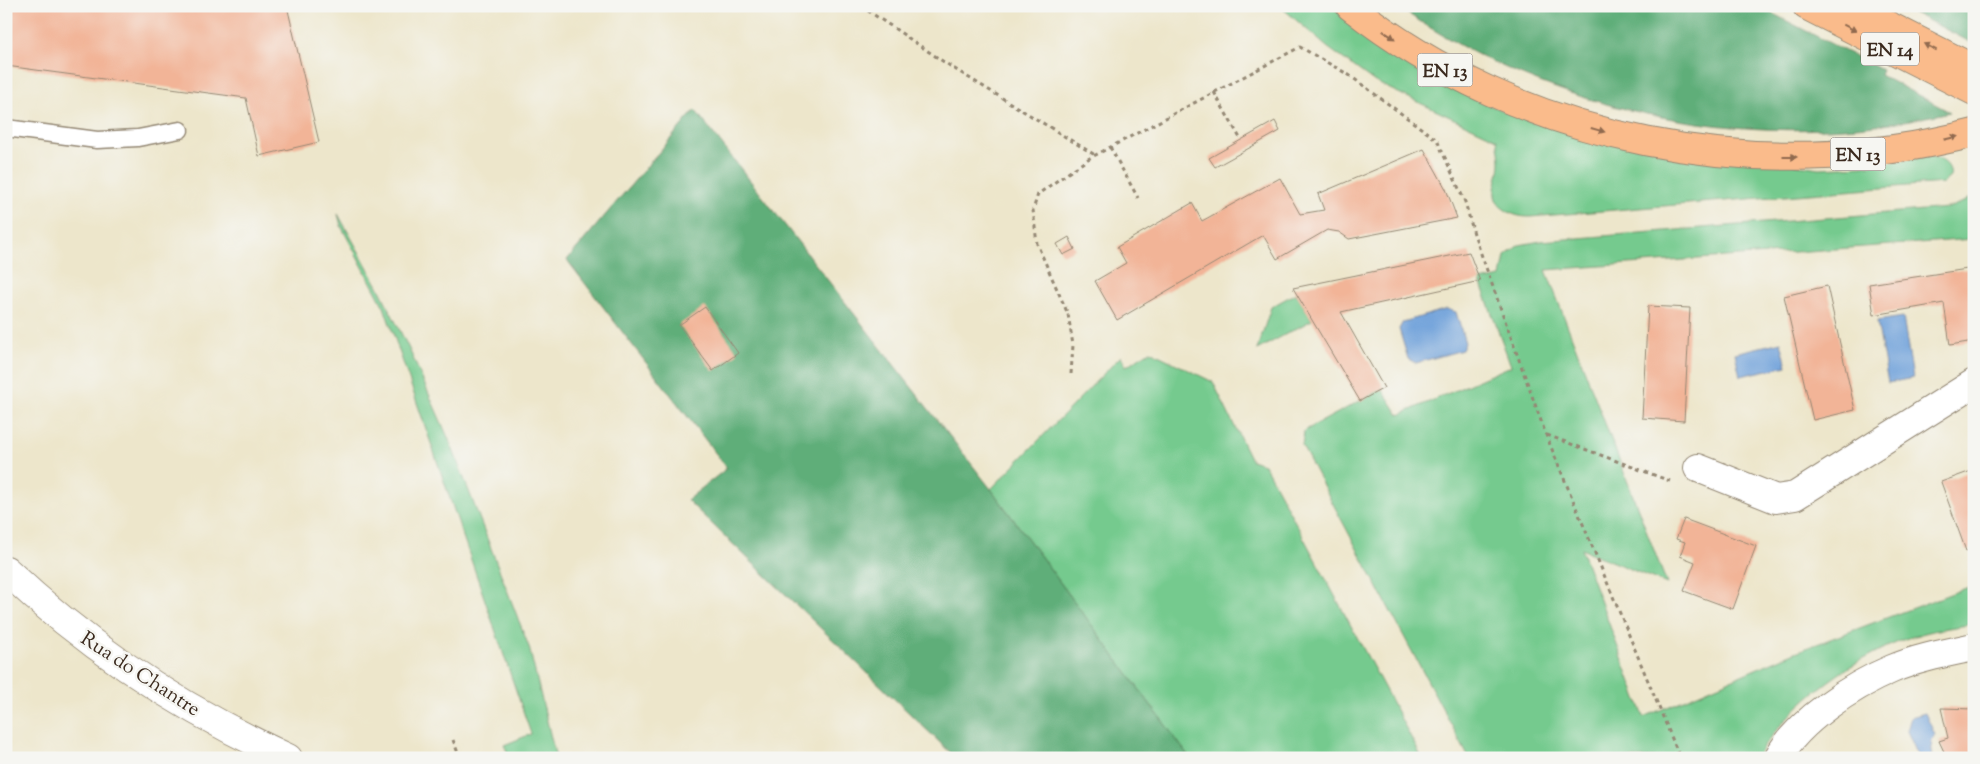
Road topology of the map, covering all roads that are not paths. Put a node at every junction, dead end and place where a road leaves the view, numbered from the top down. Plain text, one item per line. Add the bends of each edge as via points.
1 (1350, 6) edge
2 (1807, 6) edge
3 (1850, 6) edge
4 (1974, 69) edge
5 (1974, 91) edge
6 (6, 128) edge
7 (180, 130) dead end
8 (1974, 133) edge
9 (1974, 383) edge
10 (1698, 468) road end
11 (6, 570) edge
12 (1974, 647) edge
13 (288, 758) edge
14 (1778, 758) edge

1 -> 8 main road, EN 13 via 1439,67 1495,95 1551,116 1651,143 1741,155 1824,156 1922,145
2 -> 5 main road, EN 14
4 -> 3 main road, EN 14
6 - 7 lane via 97,140 138,138
9 - 10 street via 1795,496 1776,499
11 - 13 street, Rua do Chantre via 77,631 139,676
12 - 14 street via 1892,668 1868,681 1818,714

